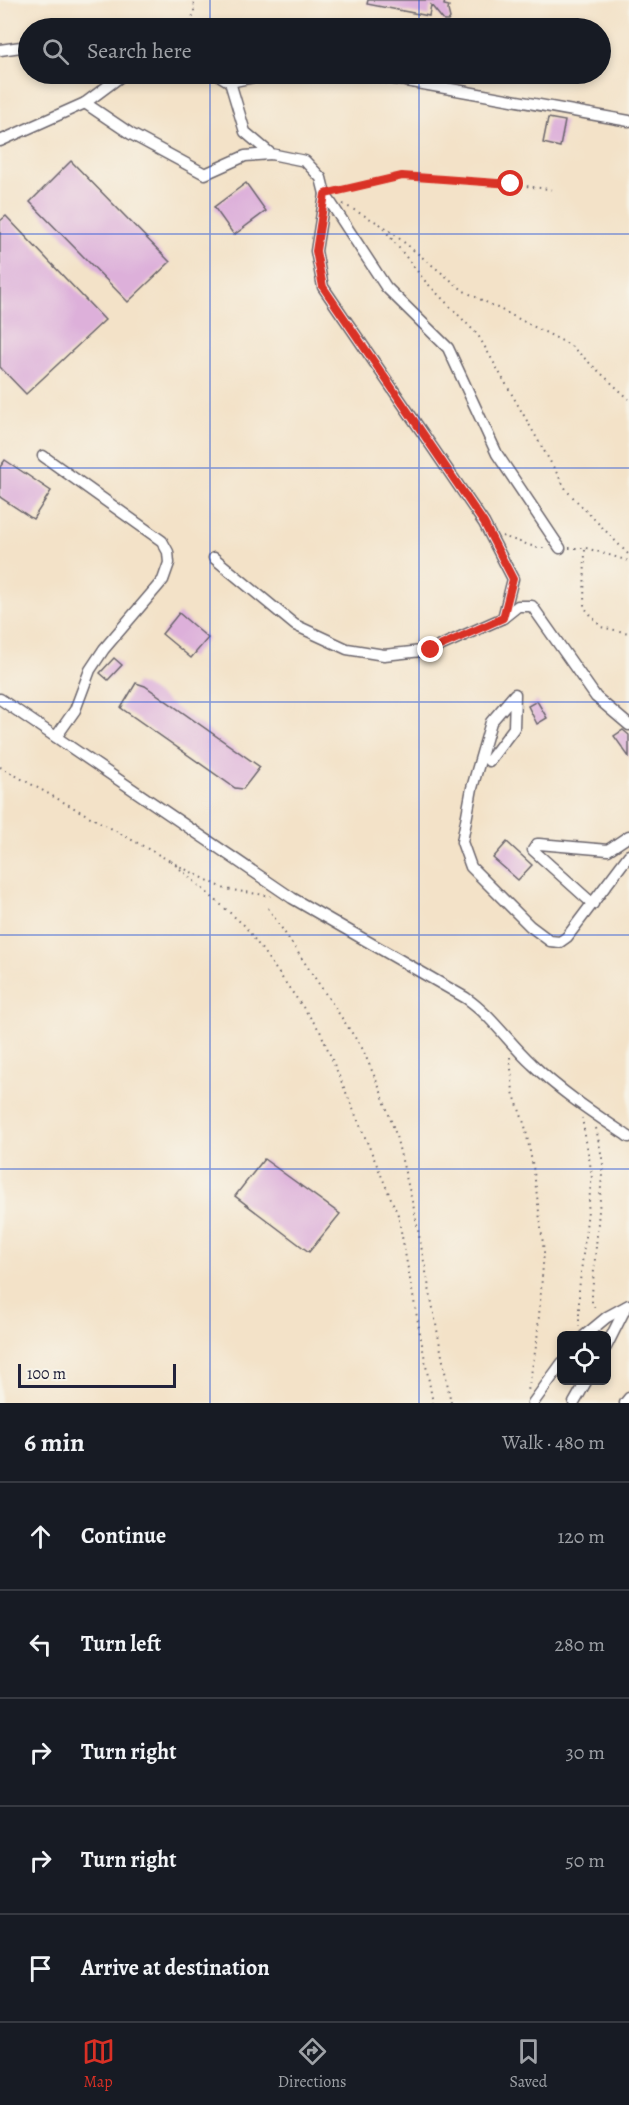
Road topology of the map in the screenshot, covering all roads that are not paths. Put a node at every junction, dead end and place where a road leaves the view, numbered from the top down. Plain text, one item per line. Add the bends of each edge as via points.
1 (18, 47) edge
2 (0, 50) edge
3 (111, 84) edge
4 (231, 84) edge
5 (424, 84) edge
6 (85, 104) junction
7 (629, 120) edge
8 (0, 141) edge
9 (271, 154) junction
10 (325, 194) junction
11 (43, 456) dead end
12 (560, 548) road end
13 (214, 558) dead end
14 (503, 618) junction
15 (0, 699) edge
16 (629, 725) edge
17 (56, 737) junction
18 (489, 761) dead end
19 (629, 836) edge
20 (629, 855) edge
21 (593, 904) junction
22 (629, 1137) edge
23 (628, 1304) edge
24 (589, 1331) edge
25 (611, 1337) edge
26 (557, 1369) edge
27 (584, 1385) edge
28 (629, 1398) edge
29 (533, 1403) edge
30 (574, 1403) edge
31 (625, 1403) edge

1 - 2 street
3 - 6 street
4 - 9 street via 245,132
5 - 7 street
6 - 8 street
6 - 9 street via 205,174 245,156
9 - 10 street via 305,161 321,178
10 - 12 street via 386,287 448,348 497,454
10 - 14 street via 316,251 323,287 488,531 513,579
11 - 17 street via 162,541 169,563 163,580 90,670 75,710
13 - 14 street via 295,625 347,649 384,655 431,650
14 - 16 street via 518,606 532,606 596,697
15 - 17 street
17 - 22 street via 292,898 466,998 533,1066
18 - 21 street via 514,728 515,694 491,722 472,788 462,842 471,867 550,941 567,938
19 - 21 street via 608,850 537,844 533,850
20 - 21 street
23 - 24 street
23 - 25 street
26 - 29 street
27 - 30 street
28 - 31 street

